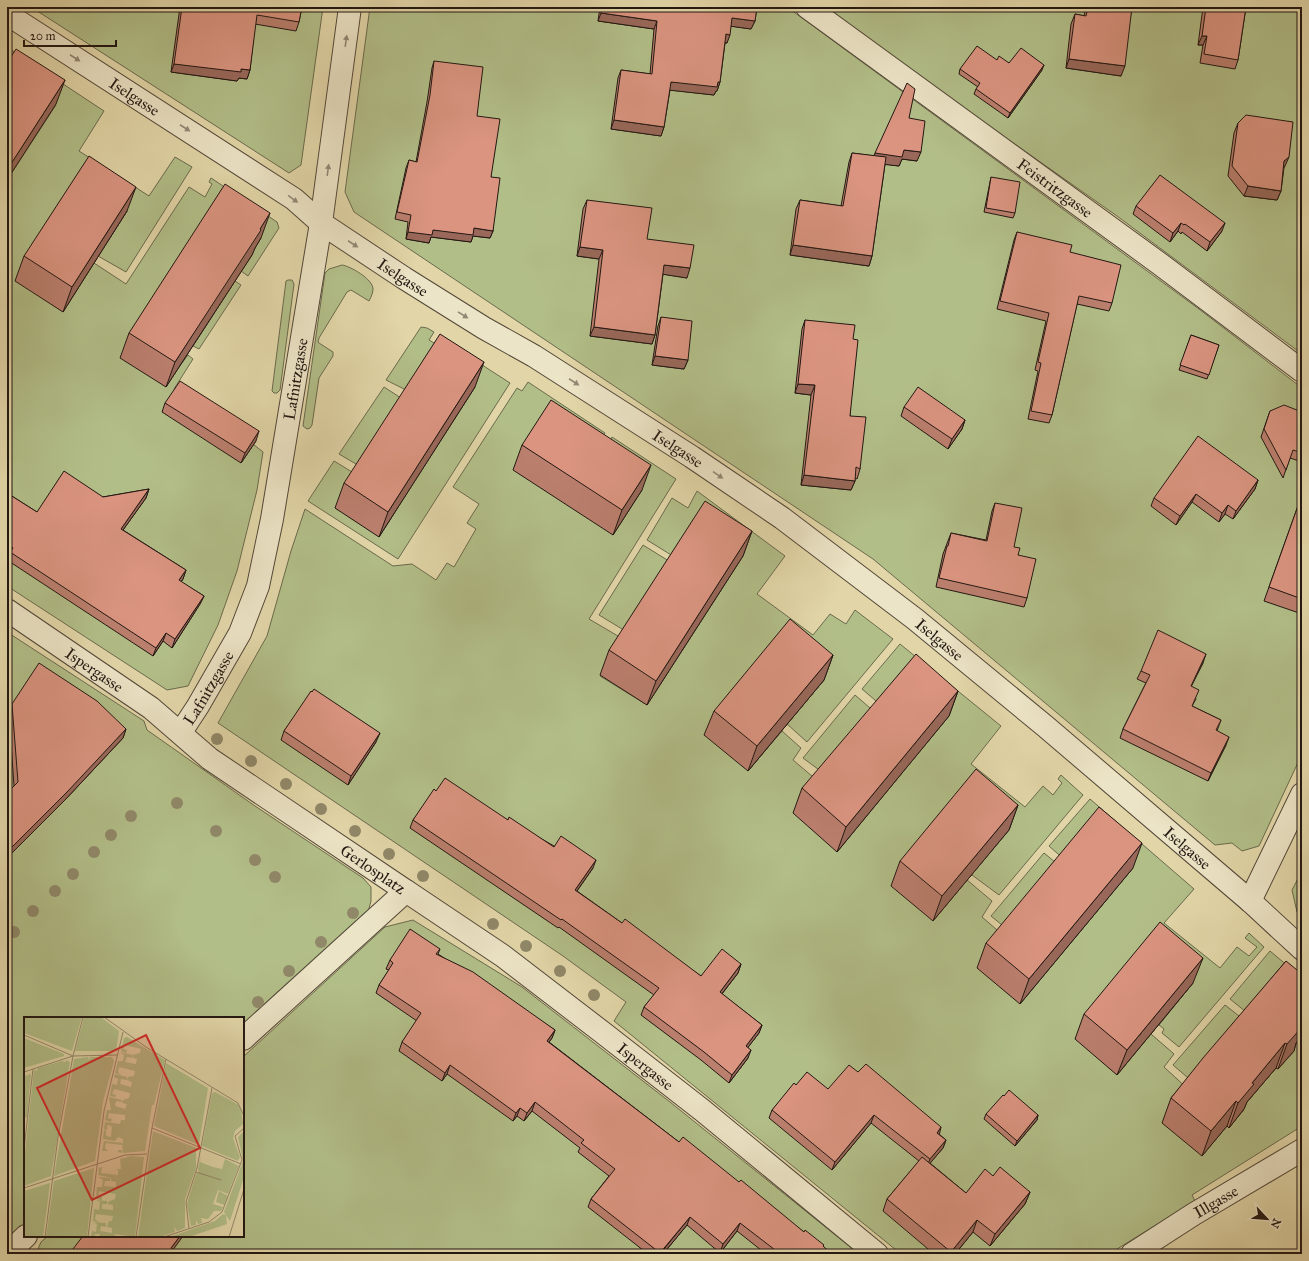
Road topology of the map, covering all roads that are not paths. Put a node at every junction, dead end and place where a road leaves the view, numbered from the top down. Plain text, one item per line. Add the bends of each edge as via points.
1 (350, 7) edge
2 (807, 7) edge
3 (7, 14) edge
4 (321, 223) junction
5 (1302, 371) edge
6 (7, 610) edge
7 (180, 732) junction
8 (1302, 794) edge
9 (406, 891) junction
10 (1250, 902) junction
11 (1302, 949) edge
12 (244, 1038) edge
13 (1302, 1150) edge
14 (25, 1237) edge
15 (7, 1254) edge
16 (877, 1254) edge
17 (1132, 1254) edge

4 -> 1 street, Lafnitzgasse
2 - 5 street, Feistritzgasse via 1160,264
3 -> 4 street, Iselgasse via 294,199
4 - 7 street, Lafnitzgasse via 272,519 258,586 240,634
4 -> 10 street, Iselgasse via 404,278 534,356 692,457 782,518 915,619 1045,726
6 - 7 street, Ispergasse via 151,708
7 - 9 street, Gerlosplatz via 210,759
8 - 10 street
9 - 12 street, Gerlosplatz
9 - 16 street, Ispergasse via 503,956 596,1027 702,1110
10 - 11 street, Iselgasse
13 - 17 street, Illgasse
14 - 15 street

